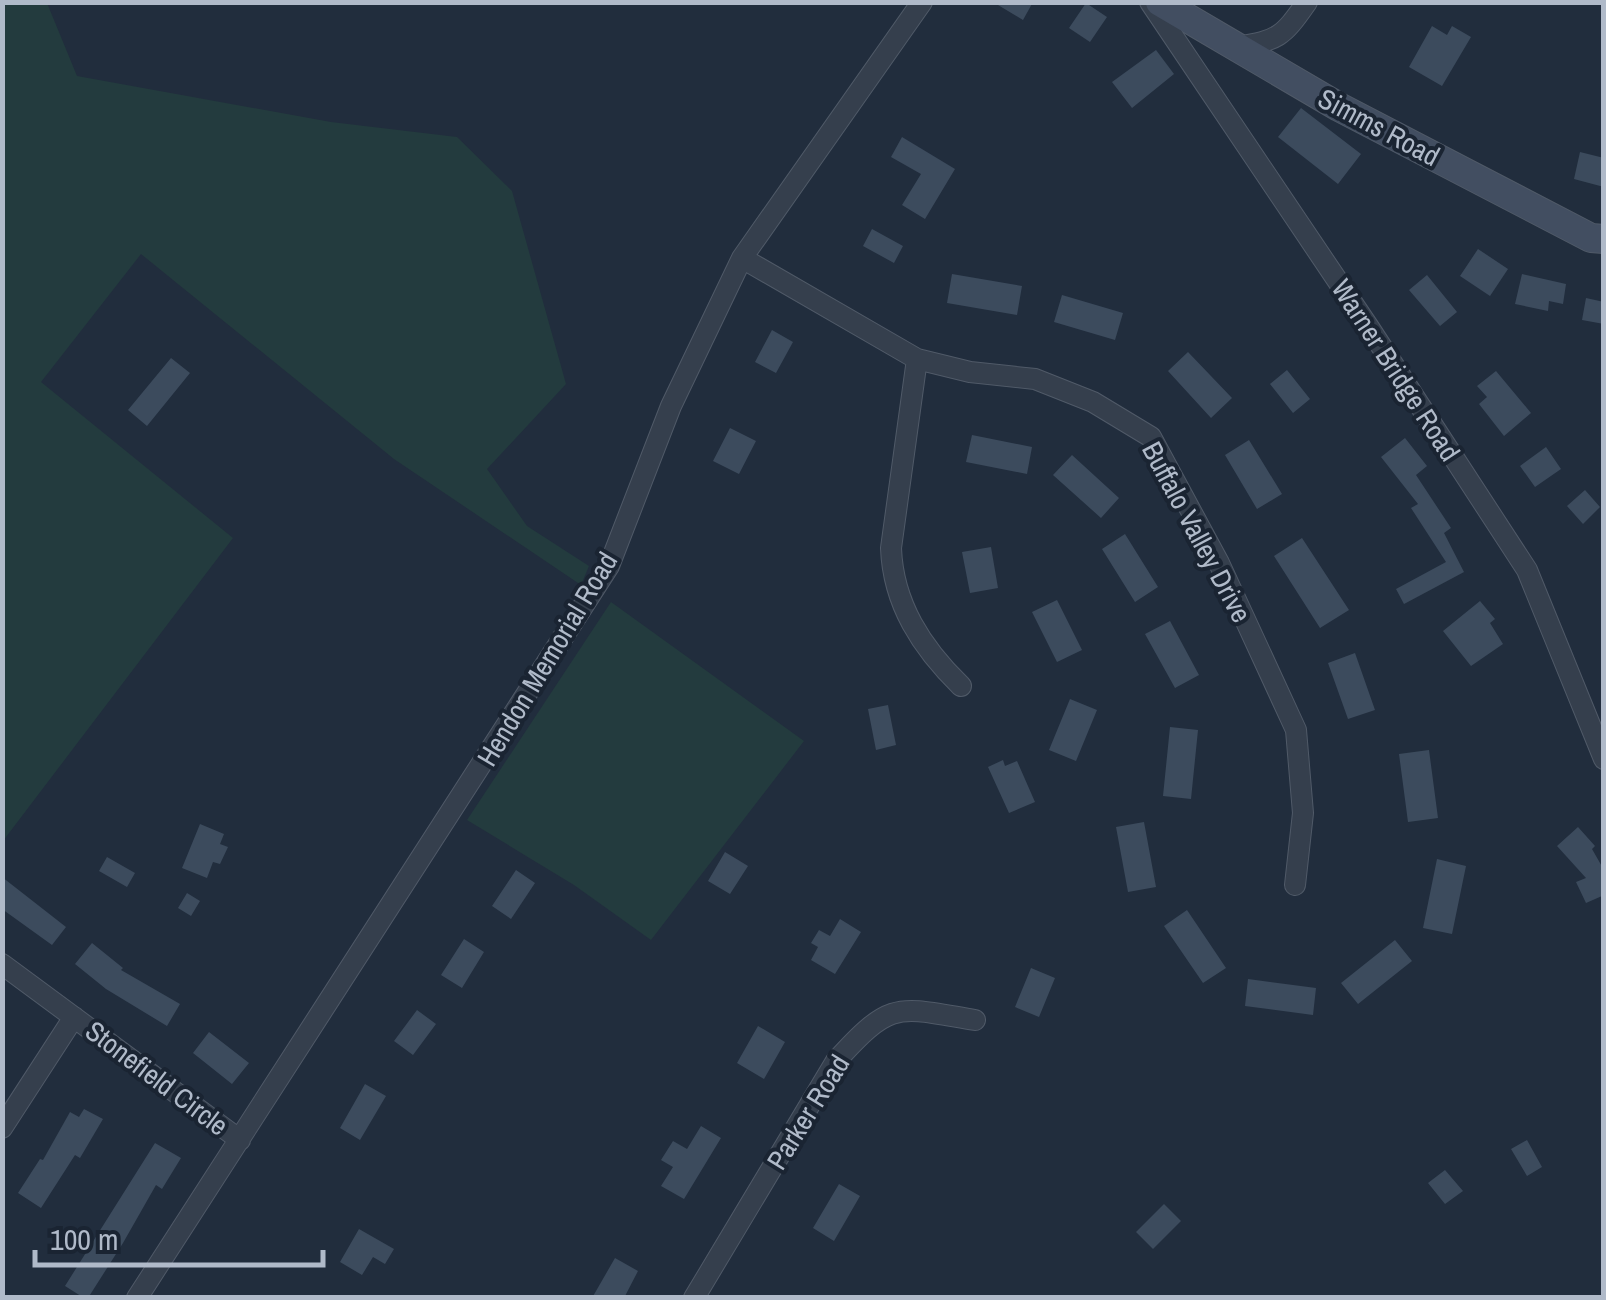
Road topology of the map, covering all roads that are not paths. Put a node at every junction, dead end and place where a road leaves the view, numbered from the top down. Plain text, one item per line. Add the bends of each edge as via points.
1 (922, 2) edge
2 (1150, 2) edge
3 (1160, 2) edge
4 (1307, 2) edge
5 (1237, 47) junction
6 (1604, 239) edge
7 (742, 258) junction
8 (917, 359) junction
9 (961, 686) dead end
10 (1604, 758) edge
11 (1295, 885) dead end
12 (2, 964) edge
13 (74, 1017) junction
14 (976, 1020) dead end
15 (2, 1128) edge
16 (240, 1140) junction
17 (137, 1298) edge
18 (694, 1298) edge

1 - 7 street, Hendon Memorial Road
2 - 10 street, Warner Bridge Road via 1527,570
3 - 5 street, Simms Road
4 - 5 street via 1274,40
5 - 6 street, Simms Road via 1442,161 1590,238
7 - 8 street, Buffalo Valley Drive
7 - 16 street, Hendon Memorial Road via 671,406 609,566
8 - 9 street via 892,572 929,655
8 - 11 street, Buffalo Valley Drive via 1035,380 1093,402 1152,437 1296,730 1304,813
12 - 13 street, Stonefield Circle
13 - 15 street, Stonefield Circle
13 - 16 street, Stonefield Circle
14 - 18 street, Parker Road via 916,1010 890,1012 867,1026 836,1061
16 - 17 street, Hendon Memorial Road

